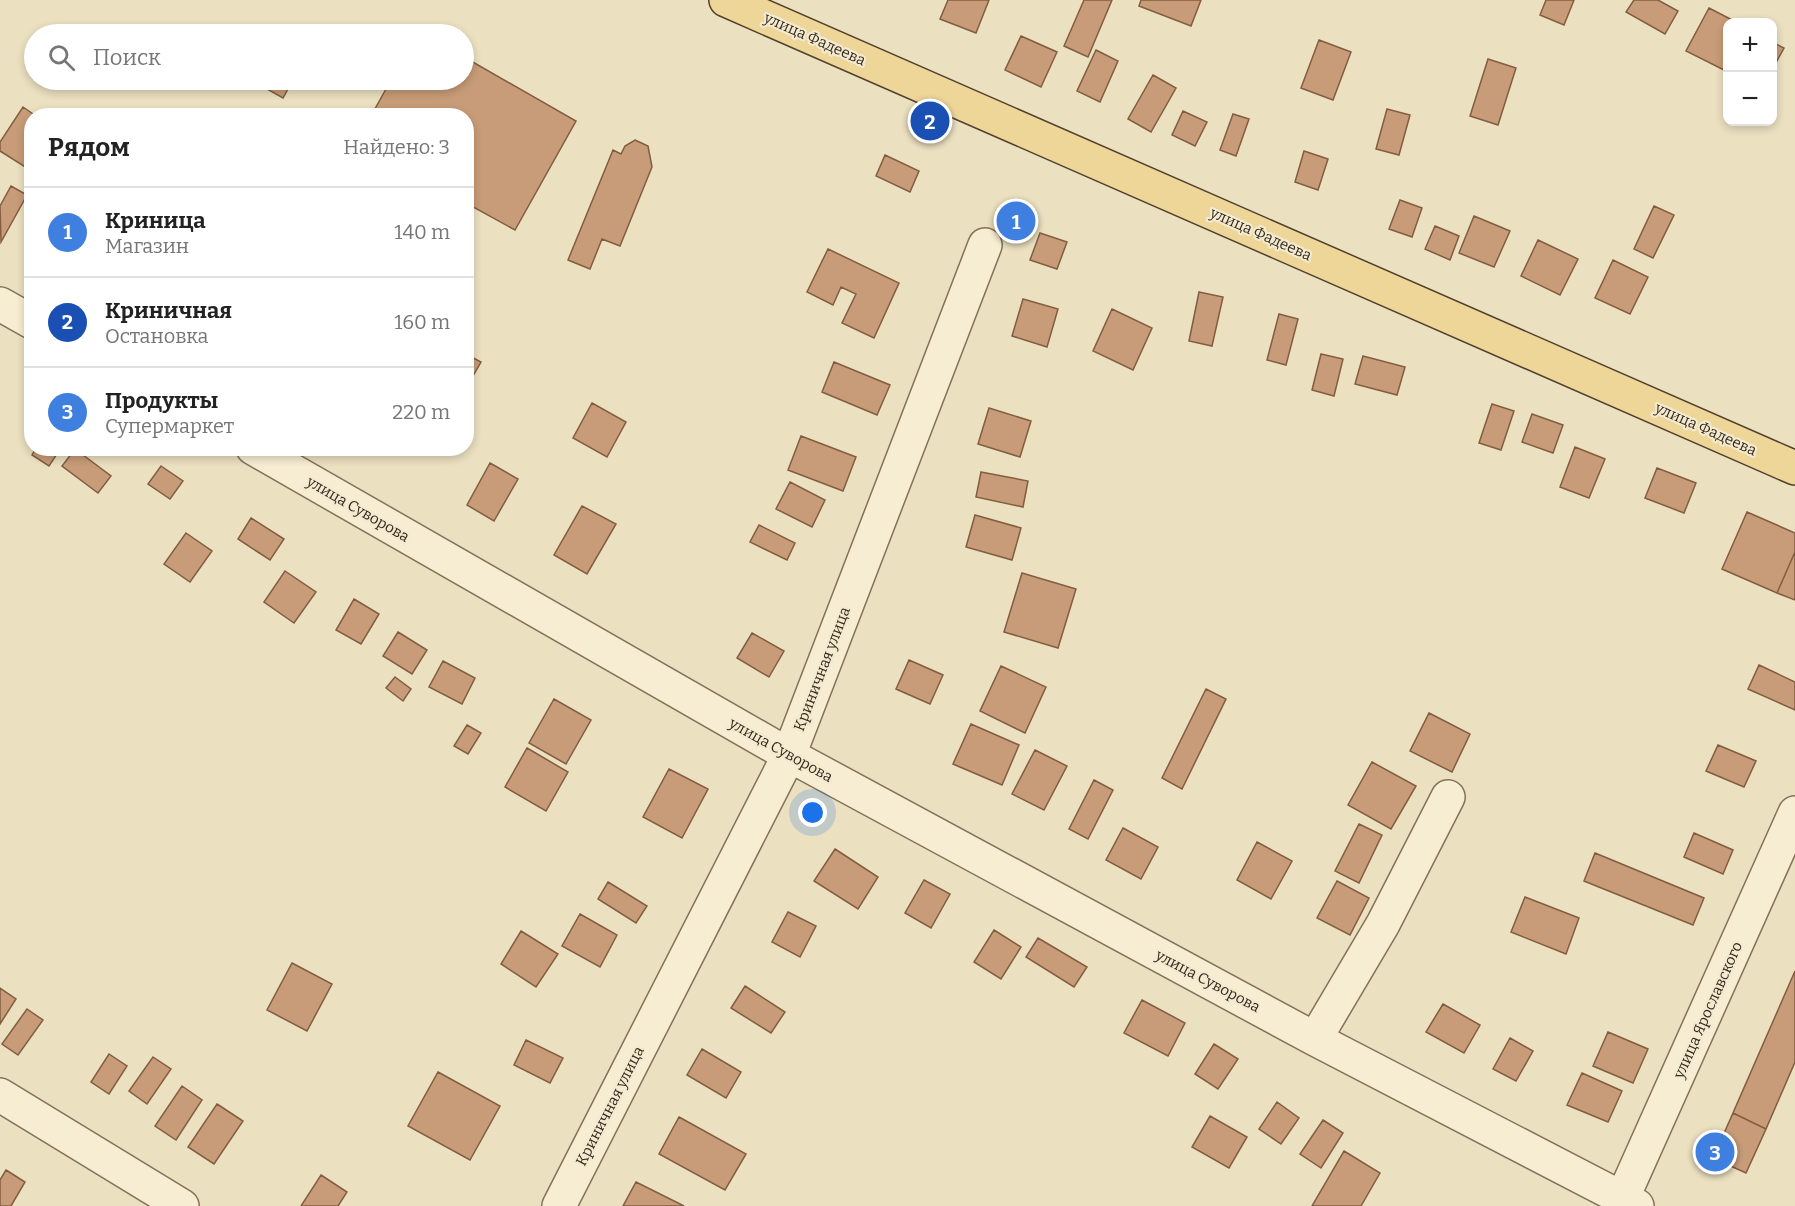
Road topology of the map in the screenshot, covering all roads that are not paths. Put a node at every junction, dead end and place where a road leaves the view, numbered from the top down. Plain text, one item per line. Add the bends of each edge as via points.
1 (726, 0) edge
2 (985, 245) dead end
3 (0, 304) edge
4 (24, 318) edge
5 (267, 456) edge
6 (1795, 468) edge
7 (789, 755) junction
8 (1448, 797) dead end
9 (1795, 813) edge
10 (1315, 1039) junction
11 (0, 1095) edge
12 (1626, 1204) edge
13 (182, 1206) edge
14 (559, 1206) edge

1 - 6 main road, улица Фадеева
2 - 7 street, Криничная улица
3 - 4 street
5 - 7 street, улица Суворова
7 - 10 street, улица Суворова
7 - 14 street, Криничная улица
8 - 10 street via 1383,924
9 - 12 street, улица Ярославского
10 - 12 street, улица Суворова
11 - 13 street

